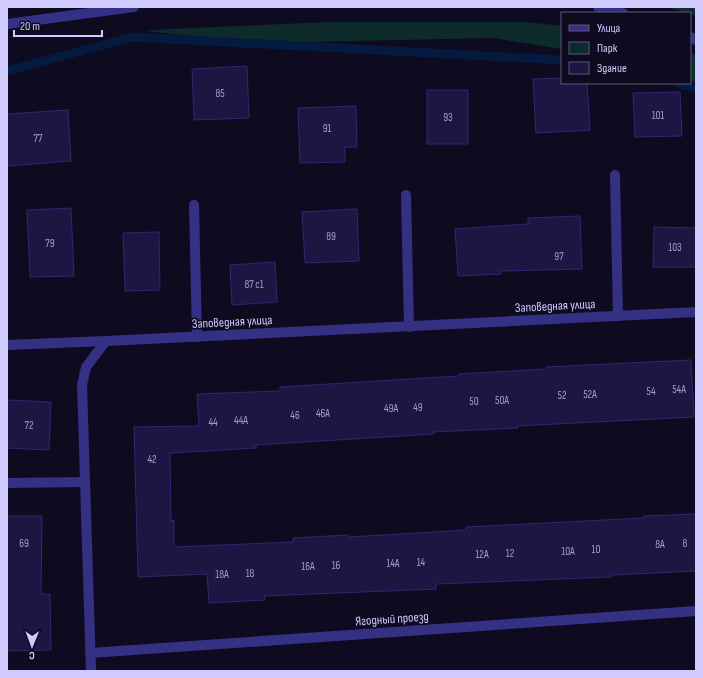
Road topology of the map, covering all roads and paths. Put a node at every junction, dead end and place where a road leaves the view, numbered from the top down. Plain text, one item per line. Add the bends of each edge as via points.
1 (134, 7) edge
2 (598, 7) edge
3 (62, 12) edge
4 (619, 12) edge
5 (7, 24) edge
6 (615, 175) dead end
7 (406, 195) dead end
8 (194, 205) dead end
9 (696, 312) edge
10 (618, 316) junction
11 (409, 327) junction
12 (197, 337) junction
13 (106, 341) junction
14 (7, 345) edge
15 (85, 482) junction
16 (7, 483) edge
17 (696, 611) edge
18 (90, 653) junction
19 (91, 671) edge

1 - 3 street
2 - 4 street
3 - 5 street
6 - 10 street
7 - 11 street
8 - 12 street
9 - 10 street, Заповедная улица
10 - 11 street, Заповедная улица
11 - 12 street, Заповедная улица
12 - 13 street, Заповедная улица
13 - 14 street, Заповедная улица
13 - 15 street via 86,367 82,385
15 - 16 street
15 - 18 street
17 - 18 street, Ягодный проезд
18 - 19 street

